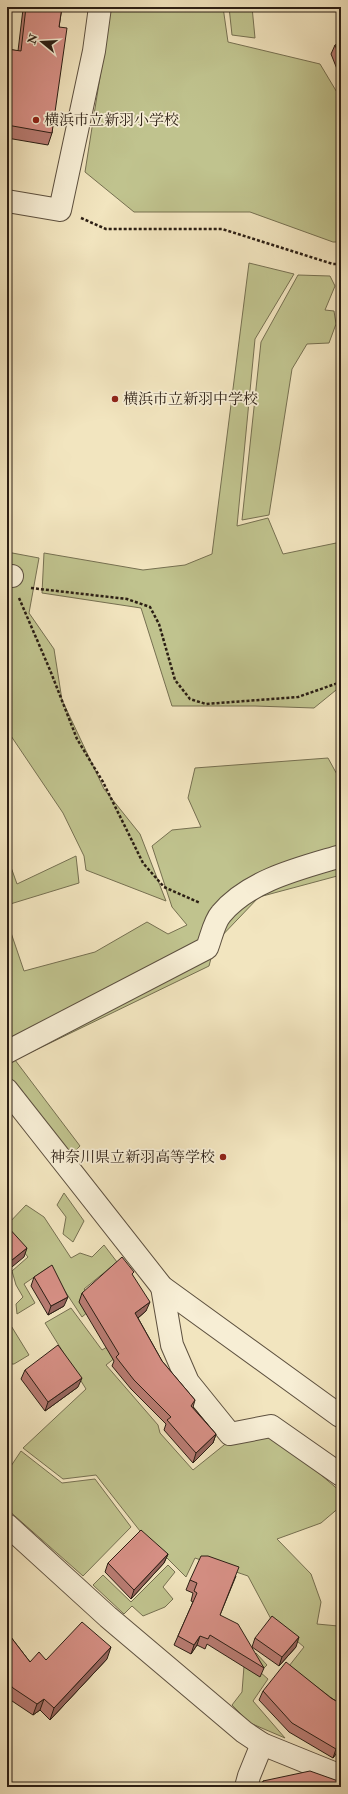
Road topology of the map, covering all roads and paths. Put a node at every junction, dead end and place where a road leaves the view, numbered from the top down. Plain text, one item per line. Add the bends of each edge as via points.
1 (100, 7) edge
2 (7, 201) edge
3 (60, 210) junction
4 (341, 264) edge
5 (11, 579) edge
6 (341, 682) edge
7 (341, 856) edge
8 (222, 913) junction
9 (7, 1052) edge
10 (7, 1090) edge
11 (162, 1287) junction
12 (340, 1416) dead end
13 (341, 1475) edge
14 (7, 1525) edge
15 (262, 1744) junction
16 (341, 1776) edge
17 (246, 1787) edge

1 - 3 street via 94,52
2 - 3 street
3 - 4 path via 106,229 222,229 333,264
5 - 6 path via 127,599 150,607 159,624 175,680 190,700 206,704 298,697
5 - 8 path via 77,739 103,782 143,863 164,887
7 - 8 street via 278,875 240,896
8 - 9 street via 207,948
10 - 11 street
11 - 12 street
11 - 13 street via 172,1345 188,1382 230,1434 271,1426
14 - 15 street via 114,1622 244,1732
15 - 16 street
15 - 17 street

